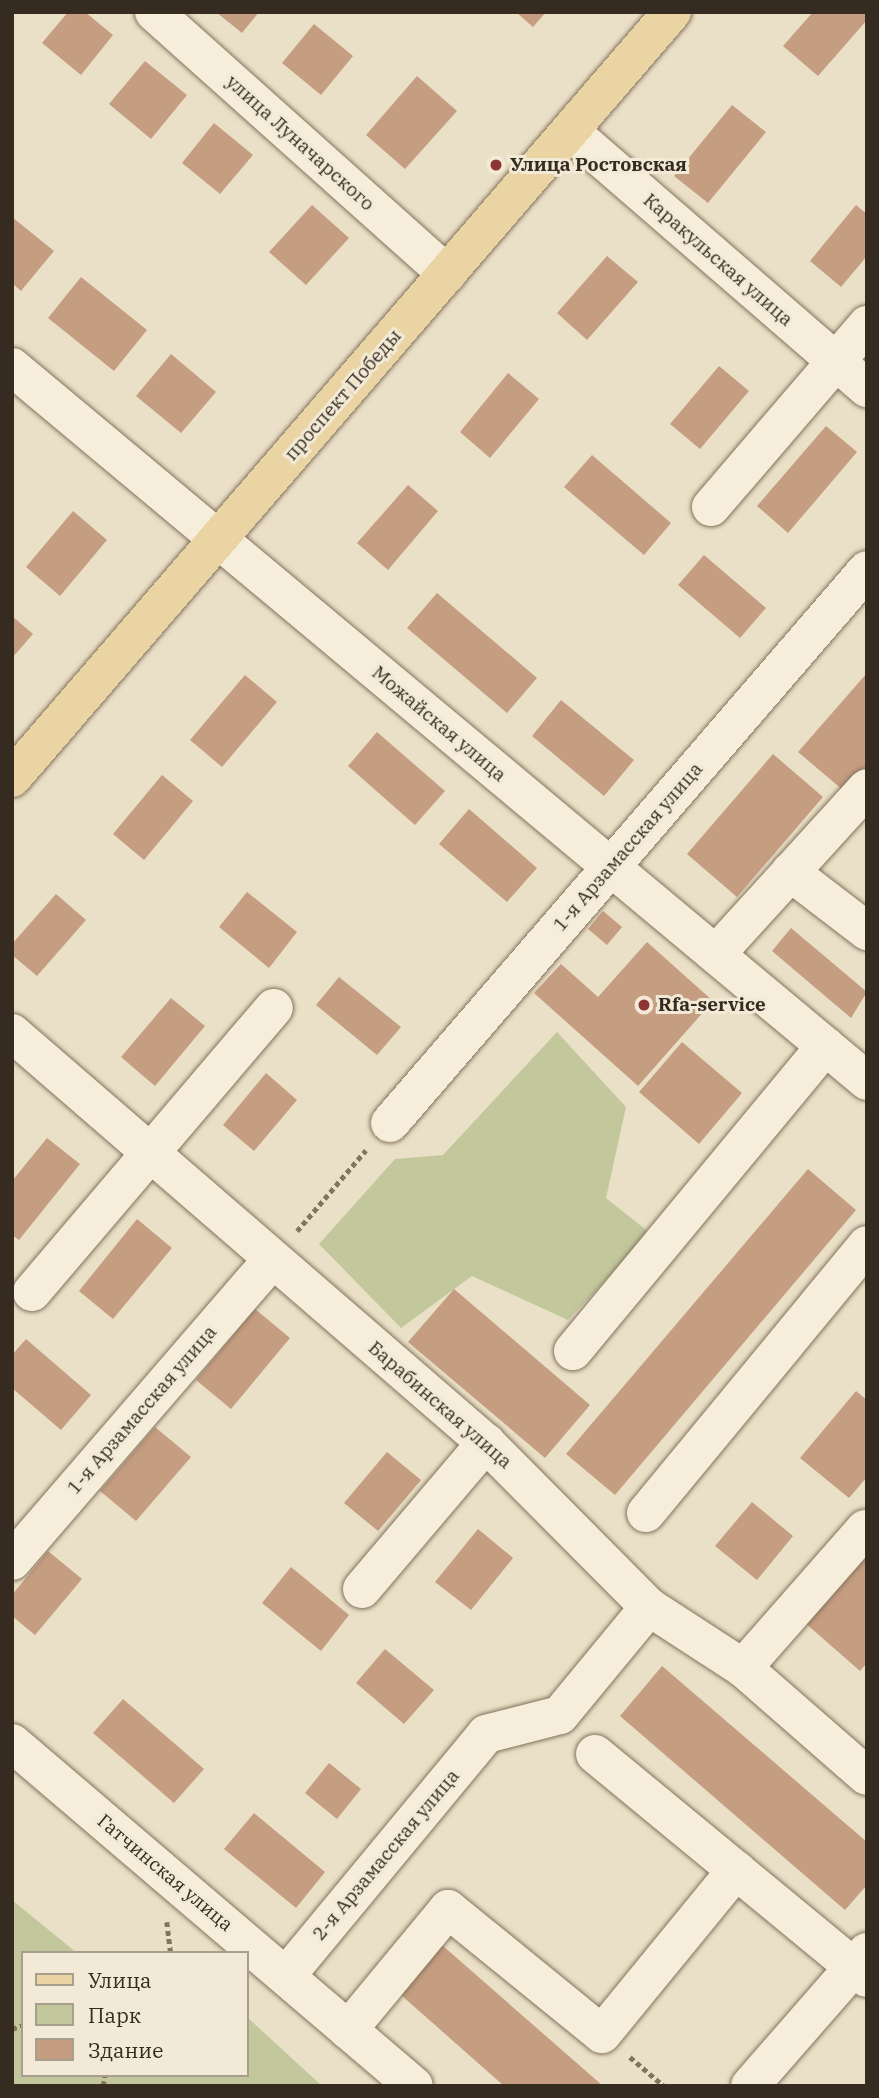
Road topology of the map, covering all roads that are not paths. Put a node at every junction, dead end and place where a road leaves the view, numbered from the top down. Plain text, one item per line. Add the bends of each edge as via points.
1 (154, 12) edge
2 (673, 12) edge
3 (570, 131) junction
4 (447, 274) junction
5 (867, 325) edge
6 (836, 361) junction
7 (12, 367) edge
8 (867, 388) edge
9 (711, 507) dead end
10 (219, 539) junction
11 (867, 570) edge
12 (12, 778) edge
13 (867, 788) edge
14 (611, 867) junction
15 (790, 872) junction
16 (867, 931) edge
17 (716, 954) junction
18 (274, 1008) dead end
19 (12, 1033) edge
20 (825, 1046) junction
21 (867, 1080) edge
22 (390, 1123) road end
23 (153, 1153) junction
24 (867, 1245) edge
25 (272, 1260) junction
26 (32, 1292) dead end
27 (573, 1351) dead end
28 (486, 1443) junction
29 (646, 1513) dead end
30 (865, 1529) dead end
31 (12, 1561) edge
32 (362, 1588) dead end
33 (649, 1607) junction
34 (743, 1668) junction
35 (12, 1743) edge
36 (595, 1754) dead end
37 (867, 1776) edge
38 (736, 1870) junction
39 (862, 1966) edge
40 (286, 1976) junction
41 (348, 2029) junction
42 (414, 2086) edge
43 (750, 2086) edge

1 - 4 street, улица Луначарского
2 - 3 main road, проспект Победы
3 - 4 main road, проспект Победы
3 - 6 street, Каракульская улица
4 - 10 main road, проспект Победы
5 - 6 street
6 - 8 street, Каракульская улица
6 - 9 street
7 - 10 street, Можайская улица
10 - 12 main road, проспект Победы
10 - 14 street, Можайская улица
11 - 14 street, 1-я Арзамасская улица
13 - 15 street
14 - 17 street, Можайская улица
14 - 22 street, 1-я Арзамасская улица
15 - 16 street
15 - 17 street
17 - 20 street, Можайская улица
18 - 23 street
19 - 23 street, Барабинская улица
20 - 21 street, Можайская улица
20 - 27 street
23 - 25 street, Барабинская улица
23 - 26 street
24 - 29 street
25 - 28 street, Барабинская улица
25 - 31 street, 1-я Арзамасская улица
28 - 32 street
28 - 33 street, Барабинская улица
30 - 34 street
33 - 34 street, Барабинская улица
33 - 40 street, 2-я Арзамасская улица via 560,1715 486,1734
34 - 37 street, Барабинская улица
35 - 40 street, Гатчинская улица
36 - 38 street
38 - 39 street
38 - 41 street via 602,2034 448,1909
39 - 43 street
40 - 41 street, Гатчинская улица
41 - 42 street, Гатчинская улица

